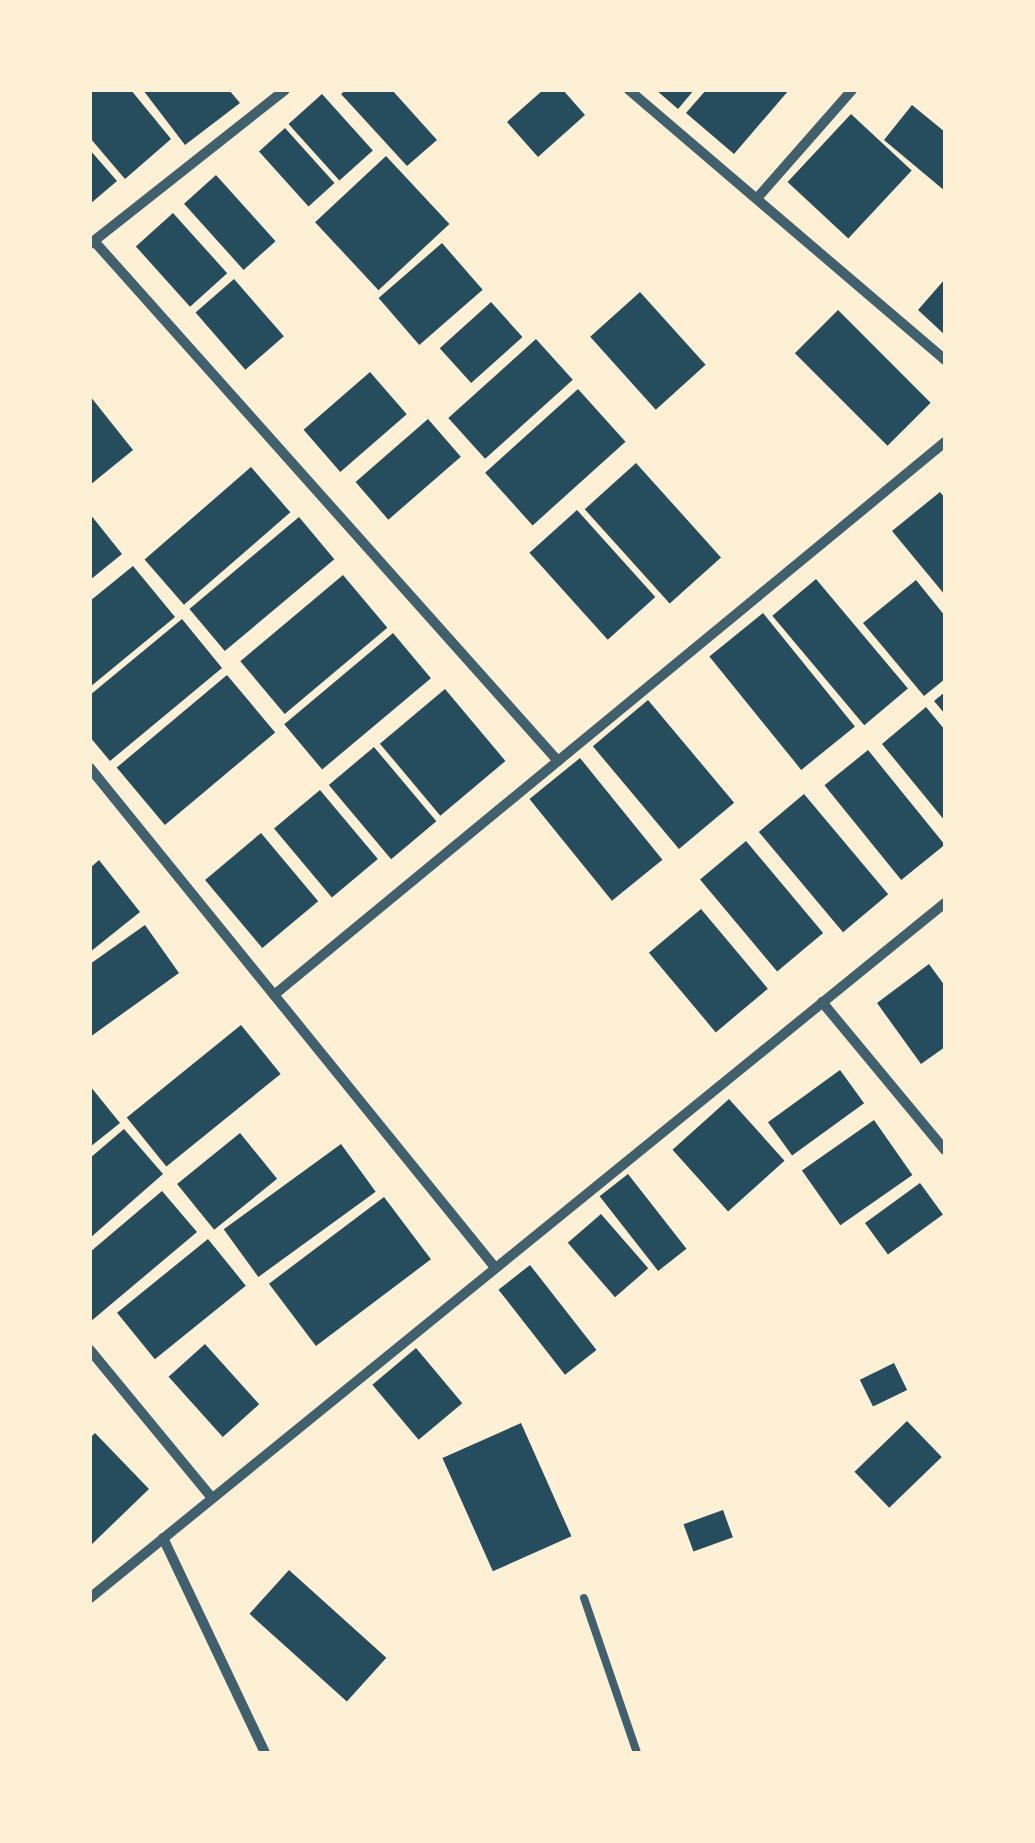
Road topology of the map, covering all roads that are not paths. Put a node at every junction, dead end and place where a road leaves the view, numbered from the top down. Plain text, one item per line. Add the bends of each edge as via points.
1 (285, 90) edge
2 (629, 90) edge
3 (852, 90) edge
4 (759, 196) junction
5 (92, 243) edge
6 (945, 360) edge
7 (945, 442) edge
8 (558, 761) junction
9 (90, 768) edge
10 (945, 903) edge
11 (274, 995) junction
12 (822, 1002) junction
13 (945, 1150) edge
14 (493, 1265) junction
15 (90, 1350) edge
16 (212, 1498) junction
17 (163, 1538) junction
18 (90, 1598) edge
19 (584, 1598) dead end
20 (265, 1753) edge
21 (637, 1753) edge

1 - 5 street
2 - 4 street
3 - 4 street
4 - 6 street
5 - 8 street
7 - 8 street
8 - 11 street
9 - 11 street
10 - 12 street
11 - 14 street
12 - 13 street
12 - 14 street
14 - 16 street
15 - 16 street
16 - 17 street
17 - 18 street
17 - 20 street
19 - 21 lane

